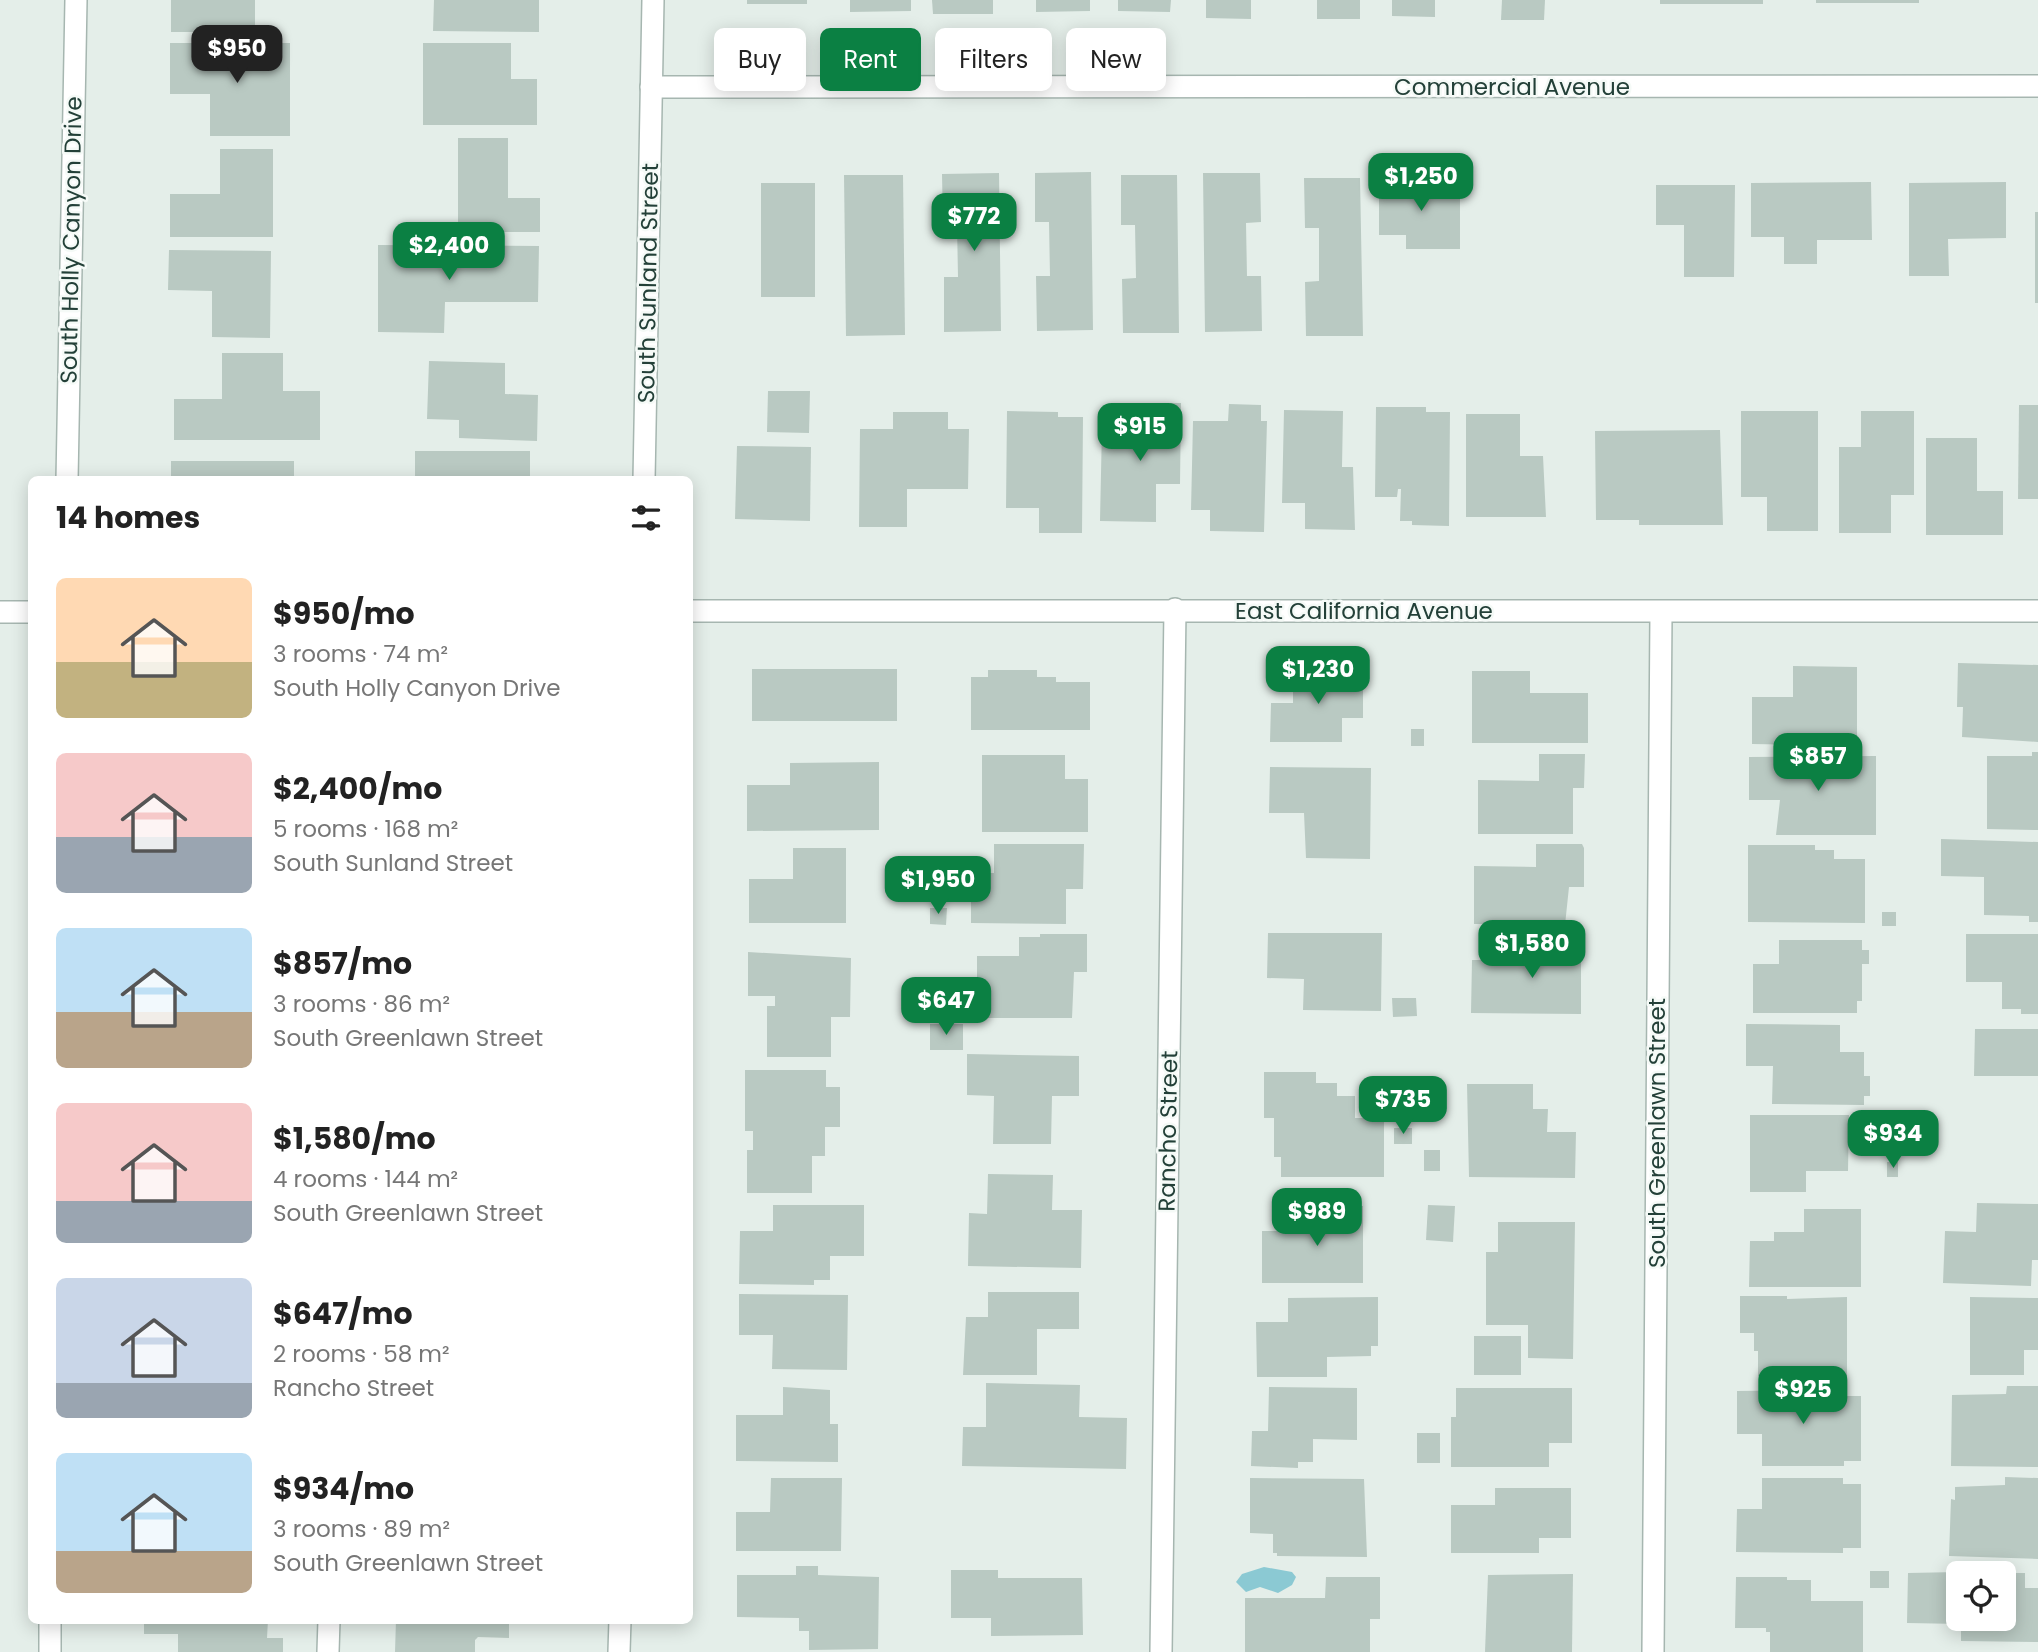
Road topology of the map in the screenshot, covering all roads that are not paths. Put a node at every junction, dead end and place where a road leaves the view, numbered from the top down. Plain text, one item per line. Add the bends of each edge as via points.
1 (76, 0) edge
2 (653, 0) edge
3 (2038, 86) edge
4 (651, 87) junction
5 (67, 476) edge
6 (644, 476) edge
7 (1175, 609) junction
8 (693, 611) edge
9 (2038, 611) edge
10 (0, 612) edge
11 (28, 612) edge
12 (1661, 613) junction
13 (50, 1624) edge
14 (329, 1624) edge
15 (620, 1624) edge
16 (50, 1652) edge
17 (328, 1652) edge
18 (619, 1652) edge
19 (1161, 1652) edge
20 (1653, 1652) edge

1 - 5 street, South Holly Canyon Drive
2 - 4 street, South Sunland Street
3 - 4 street, Commercial Avenue
4 - 6 street, South Sunland Street
7 - 8 street, East California Avenue
7 - 12 street, East California Avenue
7 - 19 street, Rancho Street
9 - 12 street, East California Avenue
10 - 11 street
12 - 20 street, South Greenlawn Street
13 - 16 street
14 - 17 street
15 - 18 street

